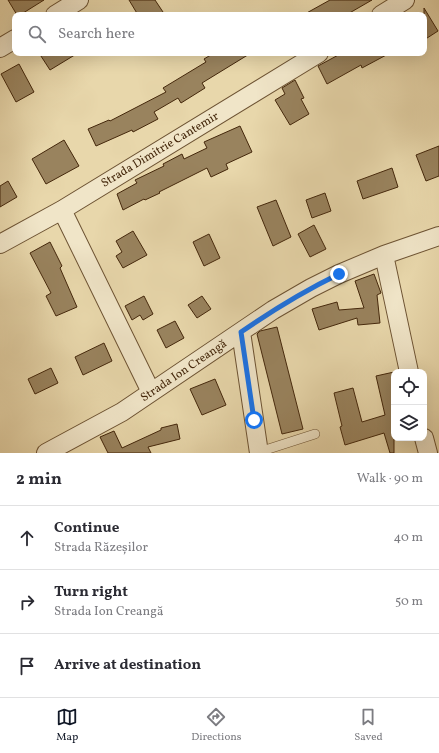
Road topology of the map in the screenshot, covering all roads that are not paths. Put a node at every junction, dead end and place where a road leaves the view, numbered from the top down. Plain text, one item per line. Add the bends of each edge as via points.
1 (79, 0) edge
2 (405, 0) edge
3 (59, 12) edge
4 (386, 12) edge
5 (12, 41) edge
6 (0, 48) edge
7 (314, 56) edge
8 (62, 210) junction
9 (439, 236) edge
10 (0, 244) edge
11 (384, 255) junction
12 (241, 332) junction
13 (408, 369) edge
14 (151, 392) junction
15 (315, 434) dead end
16 (425, 441) edge
17 (259, 452) edge
18 (46, 453) edge
19 (428, 453) edge

1 - 3 street
2 - 4 street
5 - 6 street
7 - 8 street, Strada Dimitrie Cantemir
8 - 10 street, Strada Dimitrie Cantemir
8 - 14 street
9 - 11 street, Strada Ion Creangă
11 - 12 street, Strada Ion Creangă via 311,288
11 - 13 street
12 - 14 street, Strada Ion Creangă
12 - 17 street
14 - 18 street, Strada Ion Creangă via 122,412
15 - 17 lane
16 - 19 street

